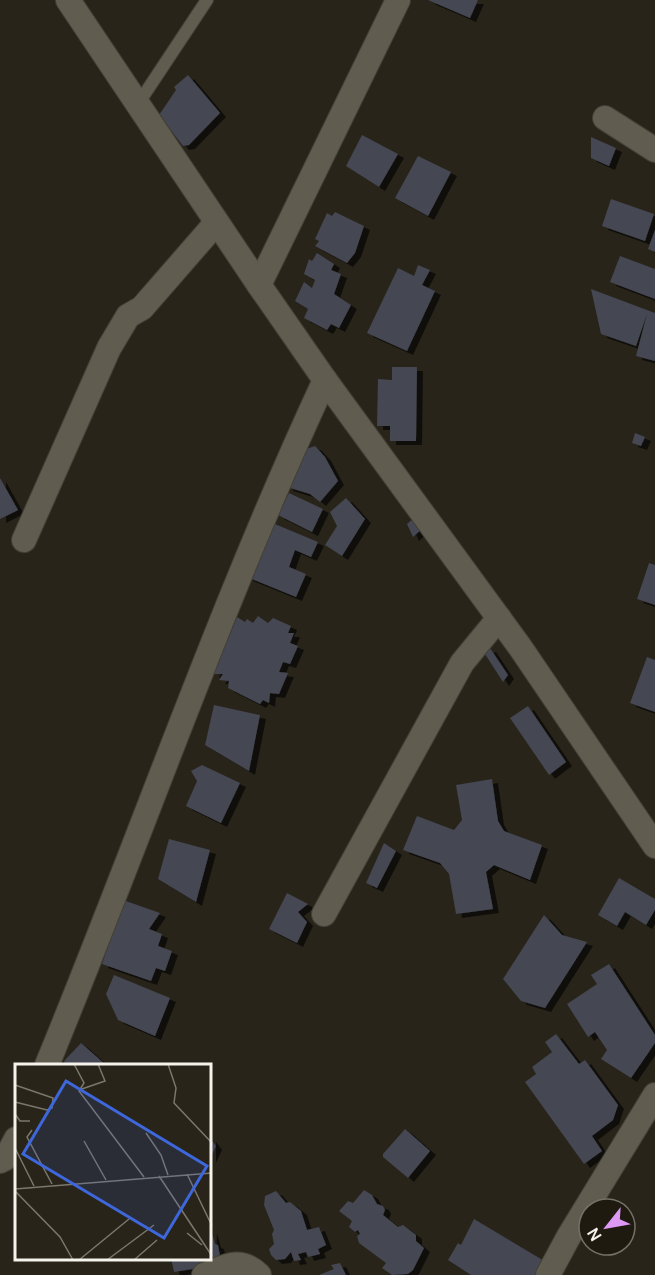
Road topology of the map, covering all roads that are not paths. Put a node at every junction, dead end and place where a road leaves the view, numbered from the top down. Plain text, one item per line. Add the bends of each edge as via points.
1 (68, 0) edge
2 (207, 0) edge
3 (398, 0) edge
4 (138, 104) junction
5 (605, 118) dead end
6 (655, 150) edge
7 (216, 223) junction
8 (259, 285) junction
9 (325, 380) junction
10 (24, 540) dead end
11 (498, 618) junction
12 (655, 846) edge
13 (324, 914) dead end
14 (47, 1064) edge
15 (655, 1095) edge
16 (204, 1275) edge
17 (259, 1275) edge
18 (548, 1275) edge

1 - 4 street
2 - 4 lane
3 - 8 street
4 - 7 street
5 - 6 street
7 - 8 street
7 - 10 street via 142,308 128,316 109,348
8 - 9 street
9 - 11 street
9 - 14 street via 233,589 134,851
11 - 12 street
11 - 13 street via 462,663
15 - 18 street
16 - 17 street via 234,1263 250,1266

